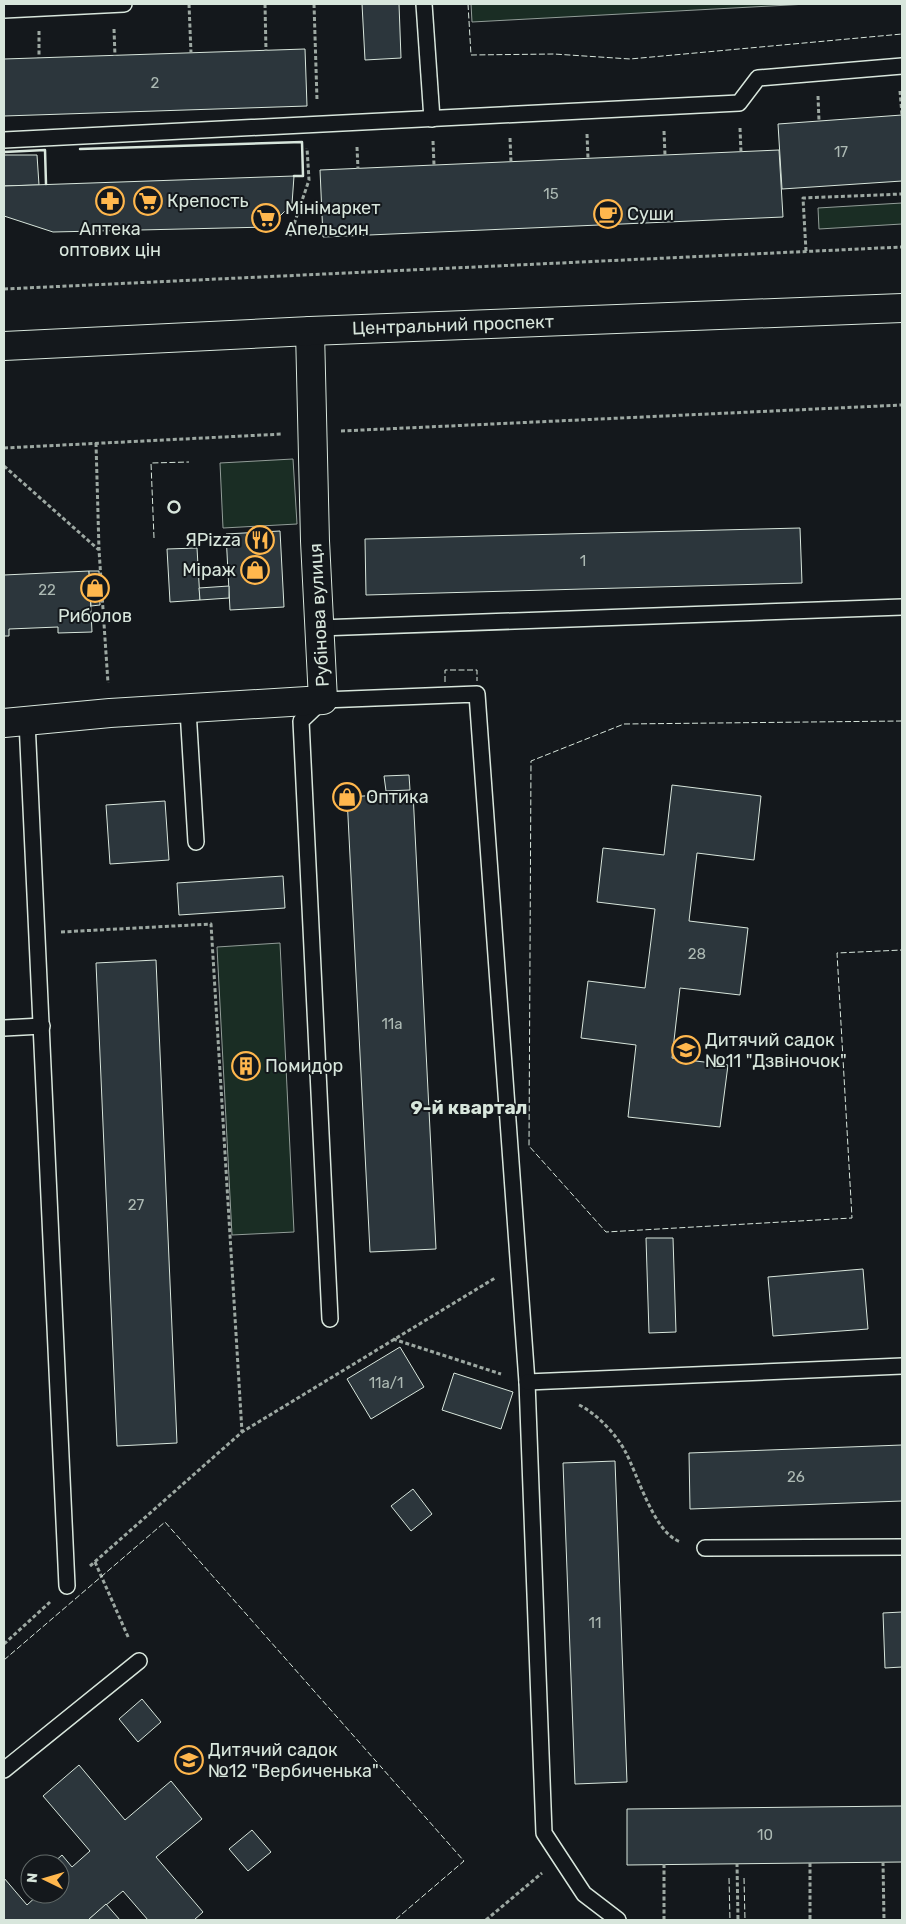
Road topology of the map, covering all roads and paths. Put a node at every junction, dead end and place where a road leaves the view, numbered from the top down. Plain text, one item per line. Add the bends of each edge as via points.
1 (124, 4) edge
2 (189, 4) edge
3 (265, 4) edge
4 (424, 4) edge
5 (4, 10) edge
6 (266, 51) dead end
7 (191, 53) dead end
8 (902, 66) edge
9 (432, 119) junction
10 (4, 140) edge
11 (902, 194) edge
12 (902, 247) edge
13 (806, 251) junction
14 (4, 290) edge
15 (902, 308) edge
16 (310, 331) junction
17 (4, 346) edge
18 (902, 405) edge
19 (312, 433) junction
20 (96, 443) junction
21 (4, 448) edge
22 (4, 466) edge
23 (99, 550) junction
24 (902, 607) edge
25 (319, 628) junction
26 (323, 700) junction
27 (188, 710) junction
28 (110, 713) junction
29 (15, 722) edge
30 (196, 842) dead end
31 (38, 934) junction
32 (42, 1026) junction
33 (4, 1028) edge
34 (519, 1264) junction
35 (330, 1320) dead end
36 (392, 1339) junction
37 (902, 1366) edge
38 (527, 1382) junction
39 (576, 1404) dead end
40 (242, 1432) junction
41 (902, 1546) edge
42 (705, 1548) joint
43 (94, 1562) junction
44 (67, 1586) junction
45 (4, 1644) edge
46 (139, 1661) joint
47 (4, 1770) edge
48 (560, 1858) junction
49 (883, 1862) dead end
50 (810, 1863) dead end
51 (664, 1864) dead end
52 (737, 1864) dead end
53 (486, 1920) edge
54 (618, 1920) edge
55 (664, 1920) edge
56 (738, 1920) edge
57 (810, 1920) edge
58 (884, 1920) edge

1 - 5 lane
2 - 7 path
3 - 6 path
4 - 9 lane
8 - 9 lane via 758,78 739,103
9 - 10 lane
11 - 13 path via 803,198
12 - 13 path
13 - 14 path
15 - 16 main road, Центральний проспект
16 - 17 main road, Центральний проспект
16 - 19 main road, Рубінова вулиця
18 - 19 path
19 - 20 path
19 - 25 main road, Рубінова вулиця
20 - 21 path
20 - 23 path
22 - 23 path
23 - 28 path
24 - 25 lane
25 - 26 main road, Рубінова вулиця
26 - 27 main road, Рубінова вулиця
26 - 34 lane via 478,694
26 - 35 lane via 301,721
27 - 28 main road, Рубінова вулиця
27 - 30 lane
28 - 29 main road, Рубінова вулиця
29 - 31 lane
31 - 32 lane
31 - 40 path via 212,924
32 - 33 lane
32 - 44 lane
34 - 36 path
34 - 38 lane
36 - 38 path
36 - 40 path
37 - 38 lane
38 - 48 lane via 544,1833
39 - 42 path via 592,1411 624,1448 654,1514 672,1539
40 - 43 path
41 - 42 lane
43 - 44 path
43 - 46 path
44 - 45 path
46 - 47 lane
48 - 53 path
48 - 54 lane via 584,1894
49 - 58 path
50 - 57 path
51 - 55 path
52 - 56 path

